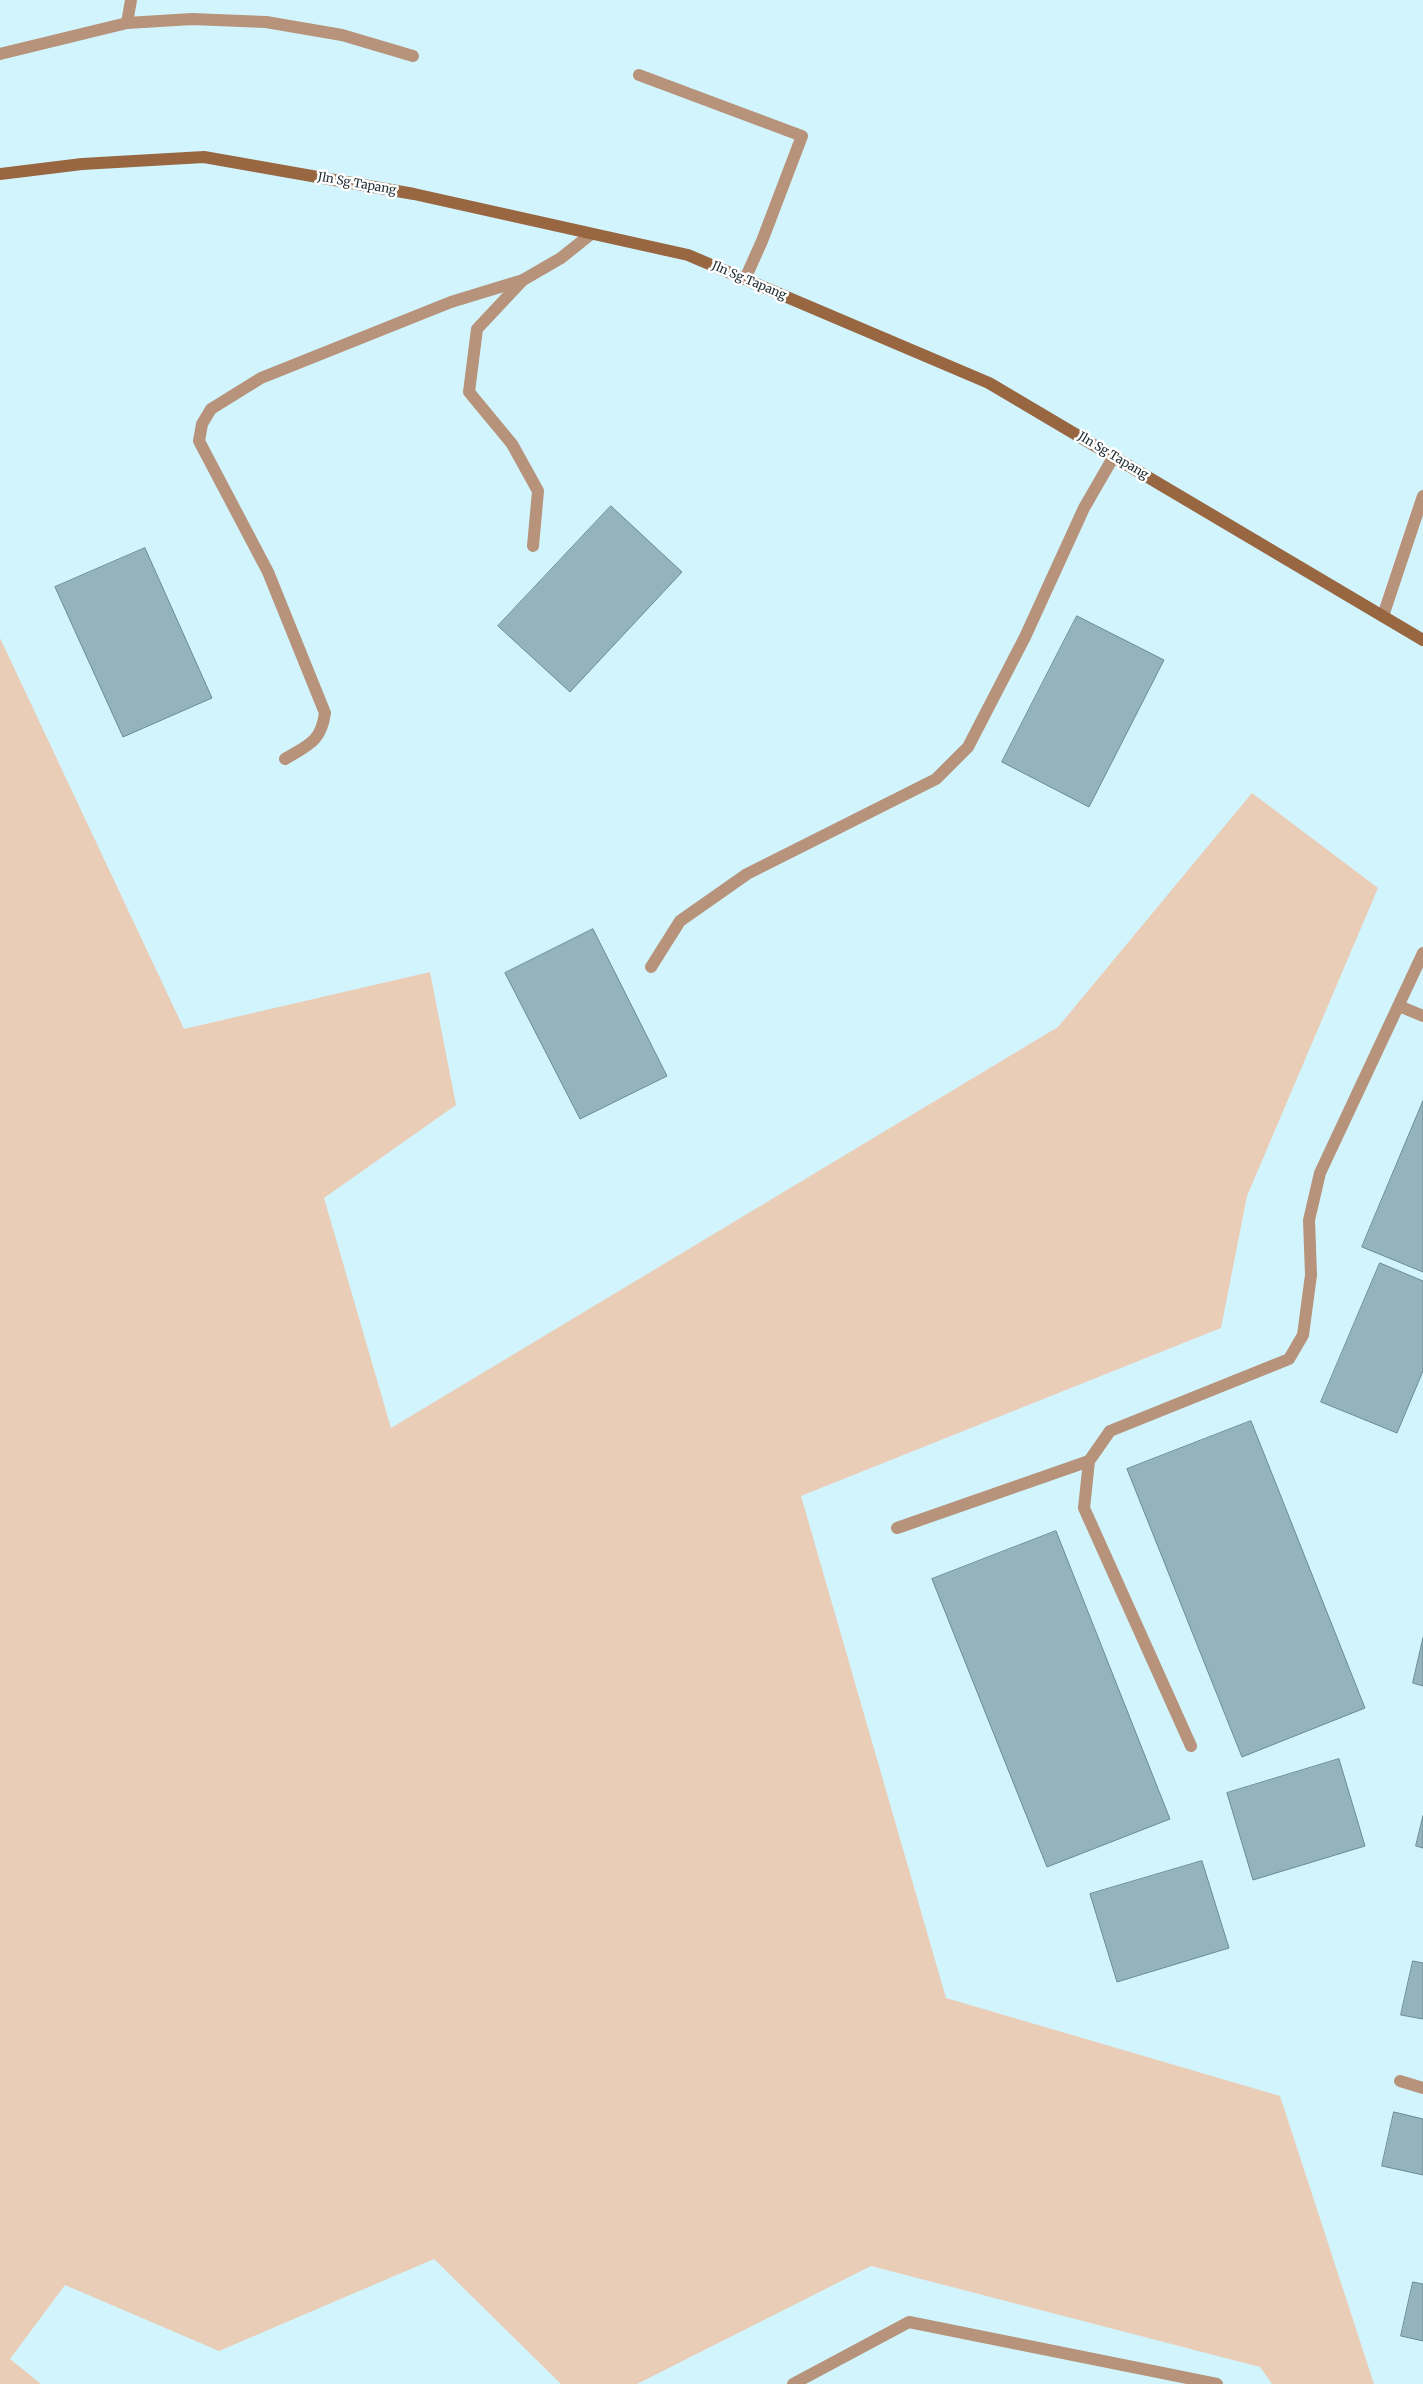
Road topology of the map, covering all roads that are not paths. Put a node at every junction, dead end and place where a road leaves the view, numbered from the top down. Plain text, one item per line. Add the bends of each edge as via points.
1 (131, 0) edge
2 (127, 24) junction
3 (0, 54) edge
4 (413, 56) dead end
5 (639, 75) dead end
6 (0, 174) edge
7 (591, 234) junction
8 (745, 279) junction
9 (523, 280) junction
10 (1114, 456) junction
11 (1423, 496) edge
12 (533, 546) dead end
13 (1383, 616) junction
14 (1423, 640) edge
15 (285, 759) dead end
16 (1423, 953) edge
17 (651, 967) dead end
18 (1399, 1006) junction
19 (1423, 1016) edge
20 (1089, 1461) junction
21 (897, 1528) dead end
22 (1191, 1746) dead end
23 (1400, 2082) dead end
24 (1423, 2088) edge
25 (793, 2384) edge
26 (1217, 2384) edge

1 - 2 street
2 - 3 street
2 - 4 street via 192,19 266,22 342,35
5 - 8 street via 802,136
6 - 7 street, Jln Sg Tapang via 82,164 204,157 414,194
7 - 8 street, Jln Sg Tapang via 688,256
7 - 9 street via 561,258
8 - 10 street, Jln Sg Tapang via 989,383
9 - 12 street via 477,329 469,392 512,444 538,490
9 - 15 street via 451,302 261,378 211,409 202,424 199,441 268,572 326,713 323,729 315,741
10 - 13 street, Jln Sg Tapang
10 - 17 street via 1084,508 968,747 936,779 747,874 680,921
11 - 13 street
13 - 14 street, Jln Sg Tapang
16 - 18 street
18 - 19 street
18 - 20 street via 1320,1173 1309,1220 1311,1275 1303,1335 1289,1359 1110,1432
20 - 21 street
20 - 22 street via 1084,1508
23 - 24 street
25 - 26 street via 909,2322

